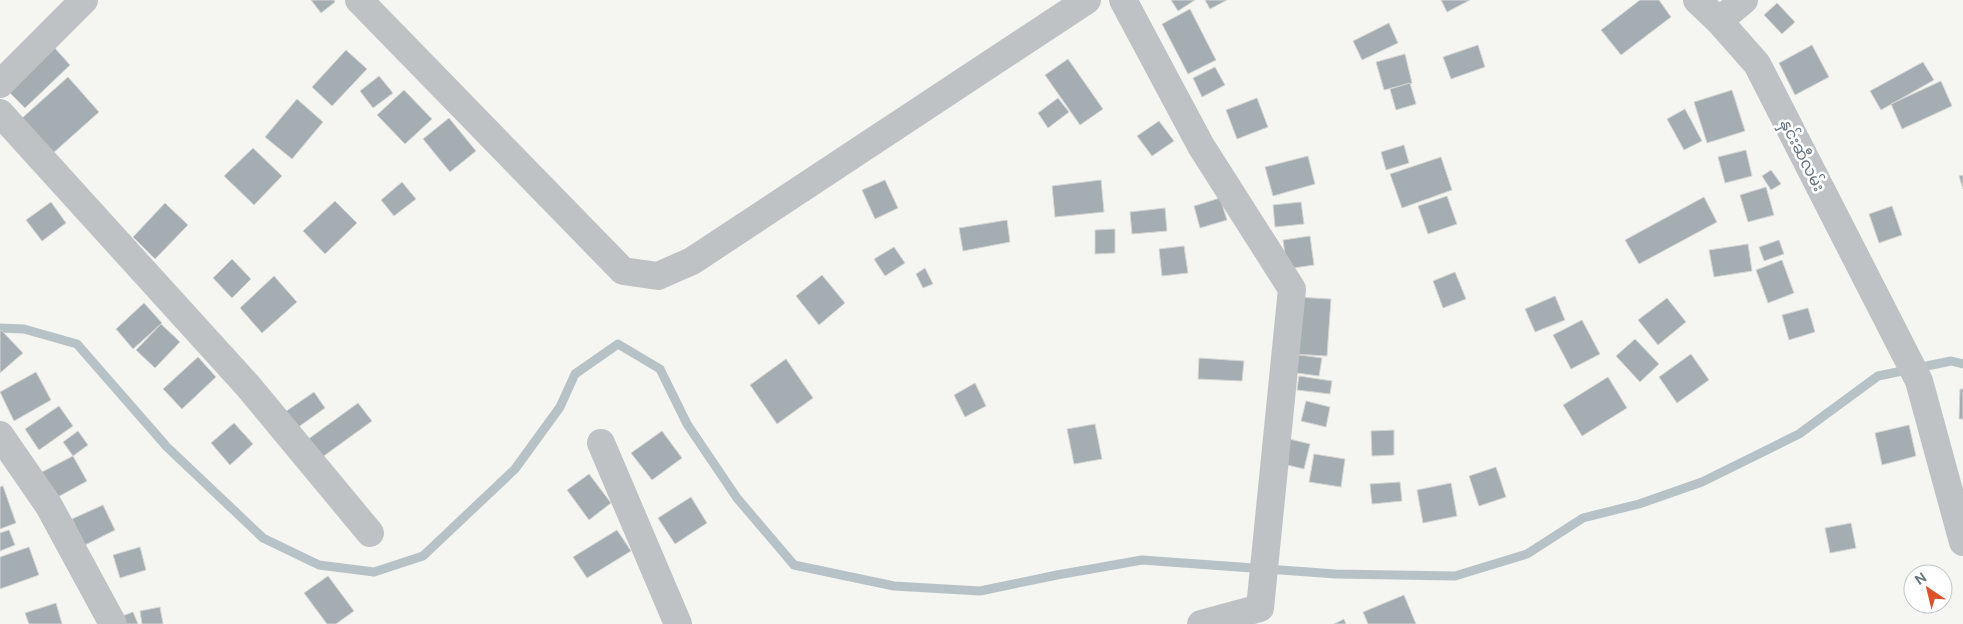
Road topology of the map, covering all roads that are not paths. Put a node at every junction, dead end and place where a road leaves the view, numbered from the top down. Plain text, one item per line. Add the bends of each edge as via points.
1 (84, 0) edge
2 (359, 0) edge
3 (1087, 0) edge
4 (1123, 0) edge
5 (1697, 0) edge
6 (1744, 0) edge
7 (1719, 21) junction
8 (0, 84) edge
9 (0, 113) edge
10 (0, 436) edge
11 (601, 444) dead end
12 (370, 533) dead end
13 (1963, 542) edge
14 (1265, 606) edge
15 (113, 624) edge
16 (678, 624) edge
17 (1201, 624) edge

1 - 8 street
2 - 3 street via 624,271 658,276 692,261
4 - 14 street via 1200,146 1292,289 1266,550
5 - 7 street, နှင်းဆီလမ်း
6 - 7 street
7 - 13 street, နှင်းဆီလမ်း via 1756,64 1919,381
9 - 12 street via 248,386
10 - 15 street via 49,506
11 - 16 street
14 - 17 street

